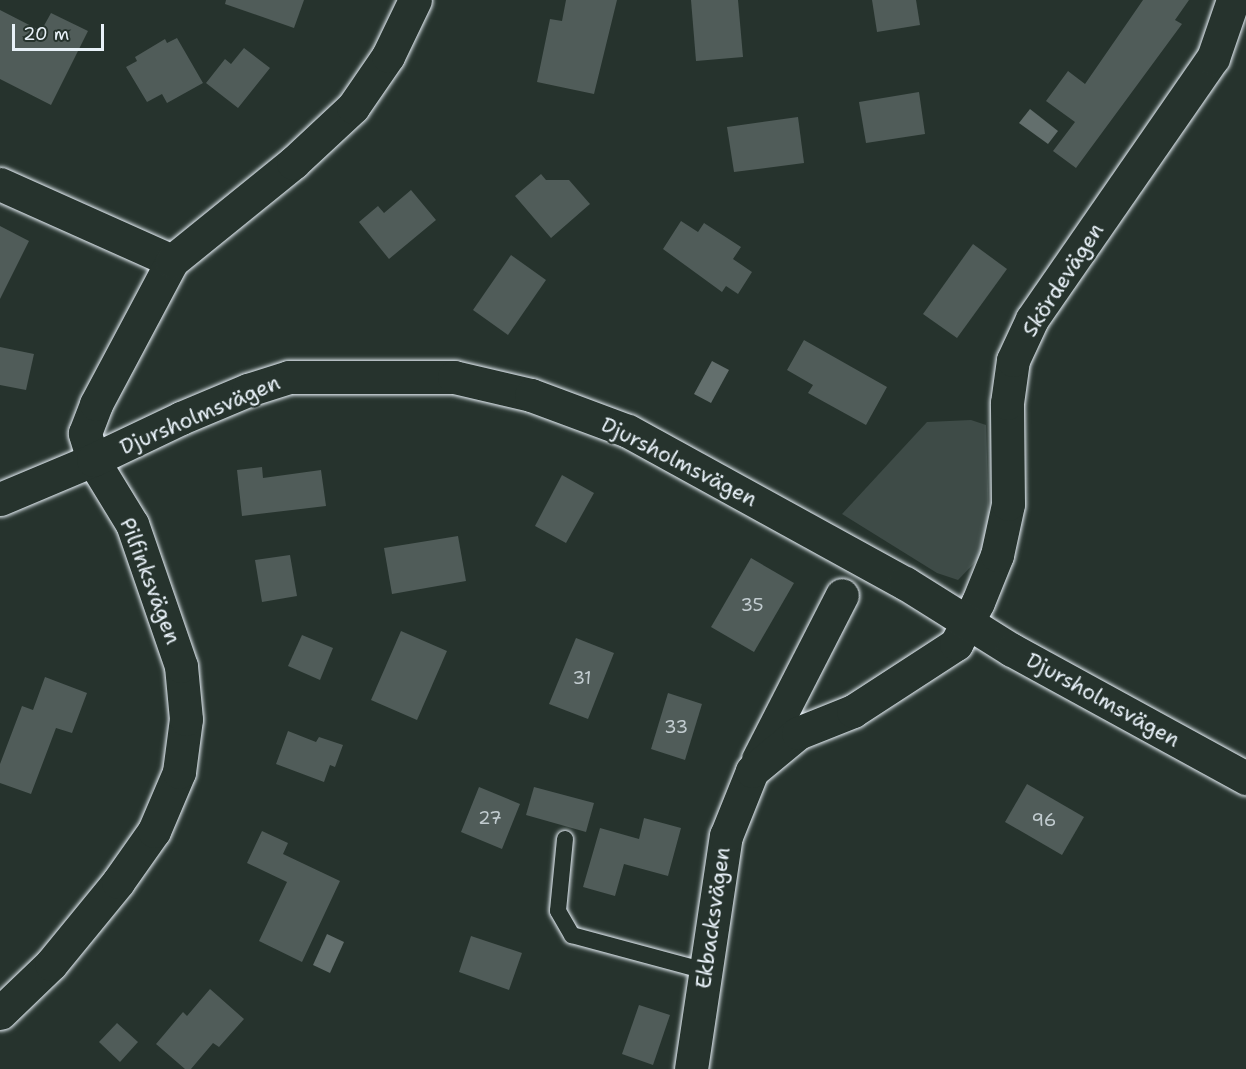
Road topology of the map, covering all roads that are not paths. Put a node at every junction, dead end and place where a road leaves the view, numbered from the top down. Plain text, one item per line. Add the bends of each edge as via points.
1 (415, 0) edge
2 (1233, 0) edge
3 (0, 184) edge
4 (172, 261) junction
5 (93, 460) junction
6 (0, 500) edge
7 (842, 596) dead end
8 (967, 623) junction
9 (752, 771) junction
10 (1246, 778) edge
11 (566, 839) dead end
12 (705, 971) junction
13 (0, 1013) edge
14 (691, 1069) edge

1 - 4 street, Pilfinksvägen via 388,56 353,107 293,163
2 - 8 street, Skördevägen via 1213,58 1032,320 1013,360 1007,403 1008,504 997,555
3 - 4 street
4 - 5 street, Pilfinksvägen via 96,404 85,433
5 - 6 street, Djursholmsvägen
5 - 8 street, Djursholmsvägen via 181,418 289,377 454,377 531,395 628,431 905,583
5 - 13 street, Pilfinksvägen via 132,524 181,666 186,719 179,772 154,831 118,882 51,964
7 - 9 street, Ekbacksvägen
8 - 9 street, Ekbacksvägen via 956,644 853,711 798,733
8 - 10 street, Djursholmsvägen
9 - 12 street, Ekbacksvägen via 726,836
11 - 12 lane via 558,911 572,935
12 - 14 street, Ekbacksvägen

